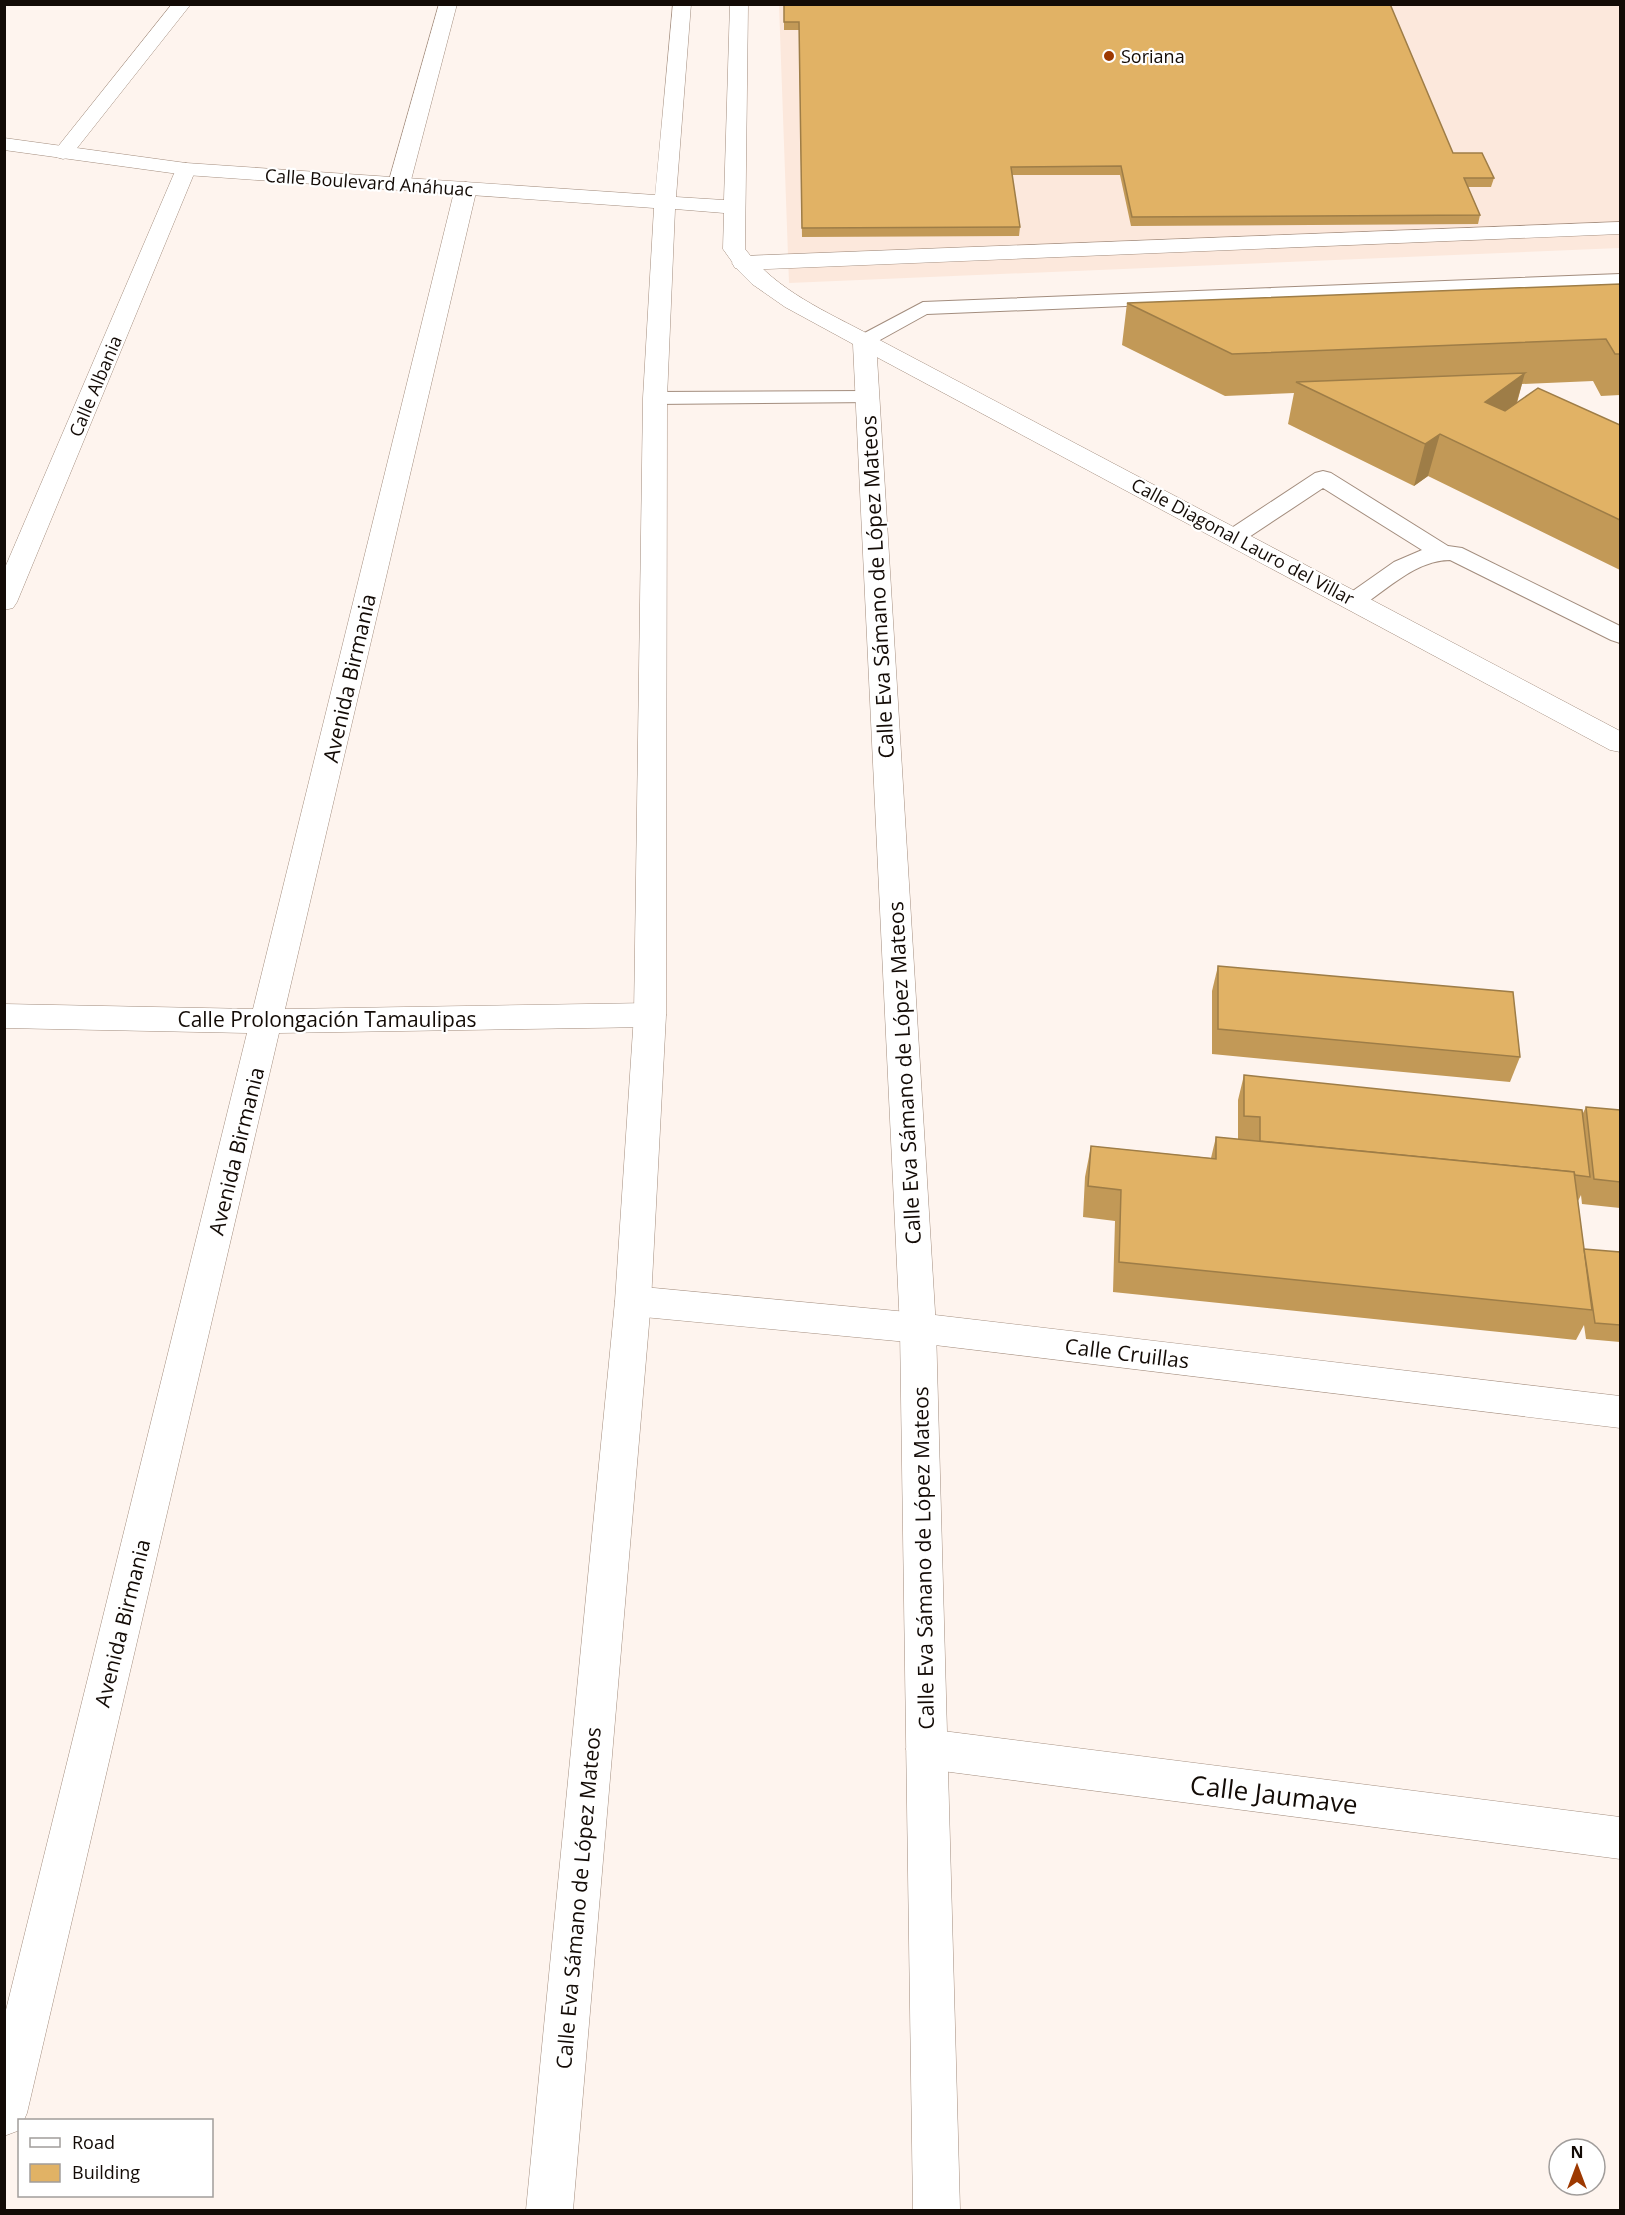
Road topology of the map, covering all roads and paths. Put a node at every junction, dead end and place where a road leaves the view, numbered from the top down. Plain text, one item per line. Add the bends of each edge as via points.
1 (182, 4) edge
2 (448, 4) edge
3 (682, 4) edge
4 (739, 4) edge
5 (4, 144) edge
6 (63, 153) junction
7 (186, 169) junction
8 (399, 184) junction
9 (466, 188) junction
10 (665, 203) junction
11 (735, 207) junction
12 (1620, 228) edge
13 (743, 263) junction
14 (1620, 280) edge
15 (864, 340) junction
16 (867, 397) junction
17 (655, 398) junction
18 (1235, 536) junction
19 (1440, 551) junction
20 (1355, 600) junction
21 (4, 602) edge
22 (1620, 635) edge
23 (1620, 742) edge
24 (650, 1015) junction
25 (4, 1016) edge
26 (267, 1021) junction
27 (633, 1301) junction
28 (918, 1328) junction
29 (1620, 1412) edge
30 (927, 1749) junction
31 (1620, 1839) edge
32 (4, 2113) edge
33 (549, 2211) edge
34 (937, 2211) edge

1 - 6 street
2 - 8 street
3 - 10 street, Calle Eva Sámano de López Mateos
4 - 11 street
5 - 6 street, Calle Boulevard Anáhuac
6 - 7 street, Calle Boulevard Anáhuac
7 - 8 street, Calle Boulevard Anáhuac
7 - 21 street, Calle Albania
8 - 9 street, Calle Boulevard Anáhuac
9 - 10 street, Calle Boulevard Anáhuac
9 - 26 street, Avenida Birmania
10 - 11 street, Calle Boulevard Anáhuac
10 - 17 street, Calle Eva Sámano de López Mateos
11 - 13 street via 734,249
12 - 13 street
13 - 15 street via 784,297
14 - 15 lane via 922,308
15 - 16 street, Calle Eva Sámano de López Mateos
15 - 18 street, Calle Diagonal Lauro del Villar
16 - 17 lane
16 - 28 street, Calle Eva Sámano de López Mateos
17 - 24 street, Calle Eva Sámano de López Mateos
18 - 19 lane via 1323,478
18 - 20 street, Calle Diagonal Lauro del Villar
19 - 20 lane via 1423,555
19 - 22 lane via 1454,553
20 - 23 street, Calle Diagonal Lauro del Villar
24 - 26 street, Calle Prolongación Tamaulipas
24 - 27 street, Calle Eva Sámano de López Mateos
25 - 26 street, Calle Prolongación Tamaulipas
26 - 32 street, Avenida Birmania
27 - 28 street, Calle Cruillas
27 - 33 street, Calle Eva Sámano de López Mateos
28 - 29 street, Calle Cruillas
28 - 30 street, Calle Eva Sámano de López Mateos
30 - 31 street, Calle Jaumave
30 - 34 street, Calle Eva Sámano de López Mateos

